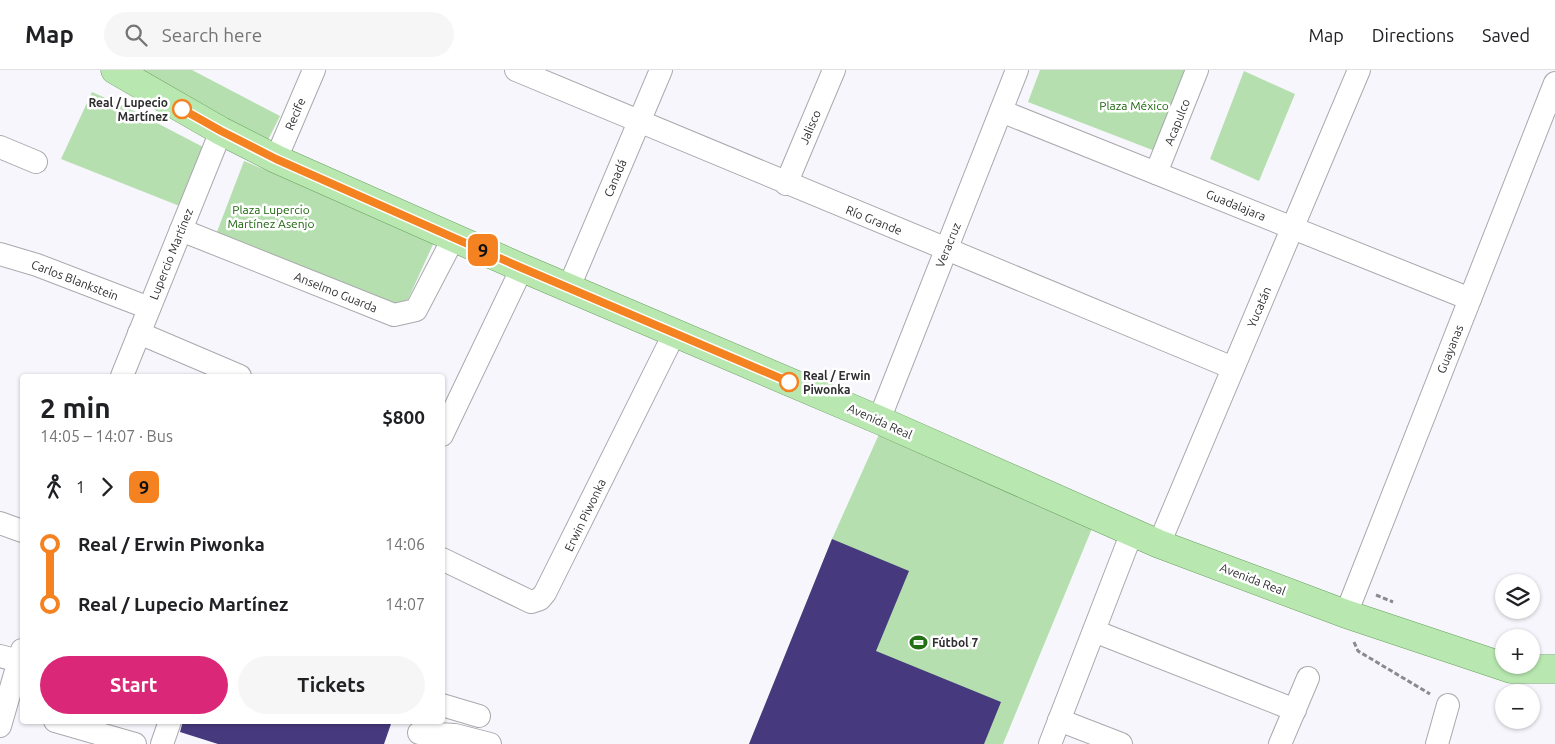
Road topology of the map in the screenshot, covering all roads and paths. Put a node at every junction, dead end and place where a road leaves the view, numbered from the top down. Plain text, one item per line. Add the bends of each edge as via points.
1 (115, 70) edge
2 (314, 70) edge
3 (516, 70) edge
4 (661, 70) edge
5 (834, 70) edge
6 (1018, 70) edge
7 (1197, 70) edge
8 (1359, 70) edge
9 (1555, 83) edge
10 (1001, 111) junction
11 (639, 121) junction
12 (221, 131) junction
13 (0, 147) edge
14 (276, 159) junction
15 (36, 162) dead end
16 (1156, 173) junction
17 (786, 184) junction
18 (1292, 227) junction
19 (181, 230) junction
20 (454, 236) junction
21 (946, 250) junction
22 (0, 254) edge
23 (522, 268) junction
24 (570, 287) junction
25 (1470, 299) junction
26 (150, 308) junction
27 (675, 332) junction
28 (139, 333) junction
29 (1233, 368) junction
30 (123, 374) edge
31 (235, 374) edge
32 (878, 420) junction
33 (445, 429) edge
34 (0, 524) edge
35 (20, 530) edge
36 (1132, 532) junction
37 (1158, 544) junction
38 (445, 560) edge
39 (1348, 624) junction
40 (1094, 631) junction
41 (14, 656) edge
42 (1555, 669) edge
43 (1308, 678) dead end
44 (1448, 705) joint
45 (445, 706) edge
46 (1295, 710) junction
47 (9, 715) edge
48 (480, 716) dead end
49 (1059, 720) junction
50 (65, 724) edge
51 (169, 724) edge
52 (419, 733) edge
53 (134, 744) edge
54 (162, 744) edge
55 (490, 744) edge
56 (1050, 744) edge
57 (1121, 744) edge
58 (1280, 744) edge
59 (1437, 744) edge

1 - 12 main road, Avenida Real
2 - 14 street, Recife
3 - 11 street, Río Grande
4 - 11 street, Canadá
5 - 17 street, Jalisco
6 - 10 street, Veracruz
7 - 16 street, Acapulco
8 - 18 street, Yucatán
9 - 25 street, Guayanas
10 - 16 street, Guadalajara
10 - 21 street, Veracruz
11 - 17 street, Río Grande
11 - 24 street, Canadá
12 - 14 main road, Avenida Real
12 - 19 street, Lupercio Martínez
13 - 15 street
14 - 20 main road, Avenida Real
16 - 18 street, Guadalajara
17 - 21 street, Río Grande
18 - 25 street, Guadalajara
18 - 29 street, Yucatán
19 - 20 street, Anselmo Guarda via 394,316 416,310
19 - 26 street, Lupercio Martínez
20 - 23 main road, Avenida Real
21 - 29 street, Río Grande
21 - 32 street, Veracruz
22 - 26 street, Carlos Blankstein
23 - 24 main road, Avenida Real
23 - 33 street
24 - 27 main road, Avenida Real
25 - 39 street, Guayanas
26 - 28 street, Lupercio Martínez
27 - 32 main road, Avenida Real
27 - 38 street, Erwin Piwonka via 540,599 531,602
28 - 30 street, Lupercio Martínez
28 - 31 street
29 - 37 street, Yucatán
32 - 36 main road, Avenida Real
34 - 35 street
36 - 37 main road, Avenida Real
36 - 40 street
37 - 39 main road, Avenida Real
39 - 42 main road, Avenida Real via 1511,669
39 - 44 path via 1358,652
40 - 46 street
40 - 49 street
41 - 47 street
43 - 46 street
44 - 59 street
45 - 48 street
46 - 58 street
49 - 56 street
49 - 57 street
50 - 53 street
51 - 54 street
52 - 55 street via 455,735

